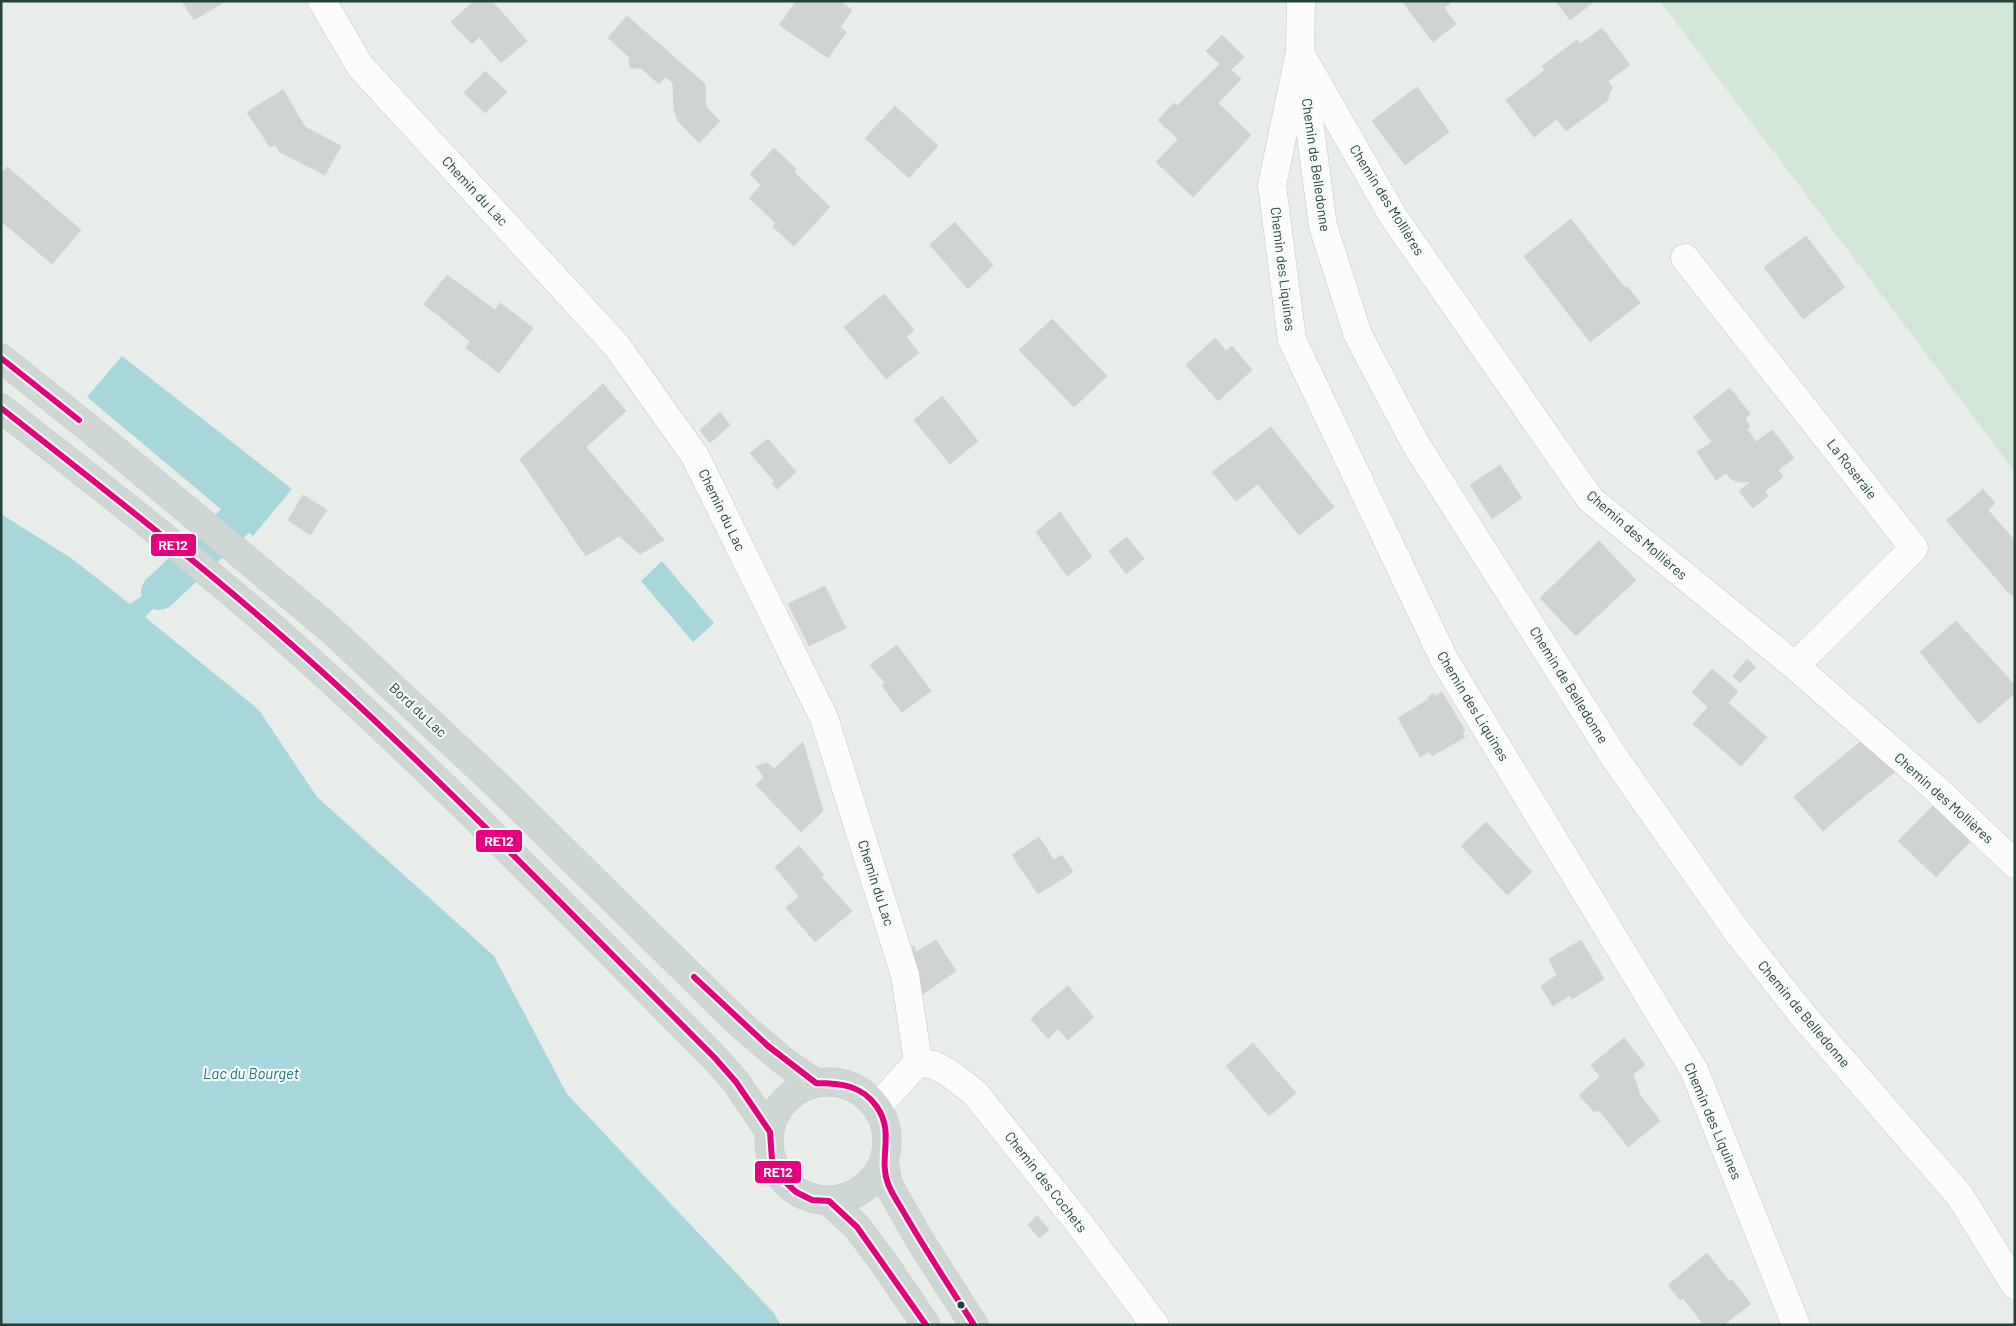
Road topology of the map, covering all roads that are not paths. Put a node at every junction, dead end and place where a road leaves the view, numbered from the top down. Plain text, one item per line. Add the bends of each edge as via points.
1 (322, 1) edge
2 (1301, 1) edge
3 (1300, 53) junction
4 (1685, 258) dead end
5 (1, 358) edge
6 (1, 408) edge
7 (1795, 666) junction
8 (2015, 864) edge
9 (918, 1062) junction
10 (816, 1083) junction
11 (877, 1107) junction
12 (770, 1132) junction
13 (884, 1161) junction
14 (829, 1201) junction
15 (2015, 1286) edge
16 (926, 1325) edge
17 (974, 1325) edge
18 (1155, 1325) edge
19 (1796, 1325) edge

1 - 9 street, Chemin du Lac via 360,66 616,344 695,456 824,718 905,975
2 - 3 street, Chemin de Belledonne
3 - 7 street, Chemin des Mollières via 1393,216 1590,498
3 - 15 street, Chemin de Belledonne via 1323,226 1358,335 1415,442 1614,757 1730,922 1801,1013 1960,1196
3 - 19 street, Chemin des Liquines via 1272,184 1292,340 1446,661 1694,1070
4 - 7 street, La Roseraie via 1914,548
5 - 10 main road, Bord du Lac via 90,428 329,628 409,700 741,1025 786,1063
6 - 12 main road via 272,628 382,728 506,847 714,1057 736,1082
7 - 8 street, Chemin des Mollières via 1935,788
9 - 11 street
9 - 18 street, Chemin des Cochets via 934,1065 949,1073 974,1093
10 - 11 main road via 840,1083 863,1093
10 - 12 main road via 797,1090 785,1101
11 - 13 main road via 886,1126 888,1144
12 - 14 main road via 772,1160 781,1178 796,1192 812,1200
13 - 14 main road via 874,1179 849,1197
13 - 17 main road via 888,1184
14 - 16 main road via 857,1227

